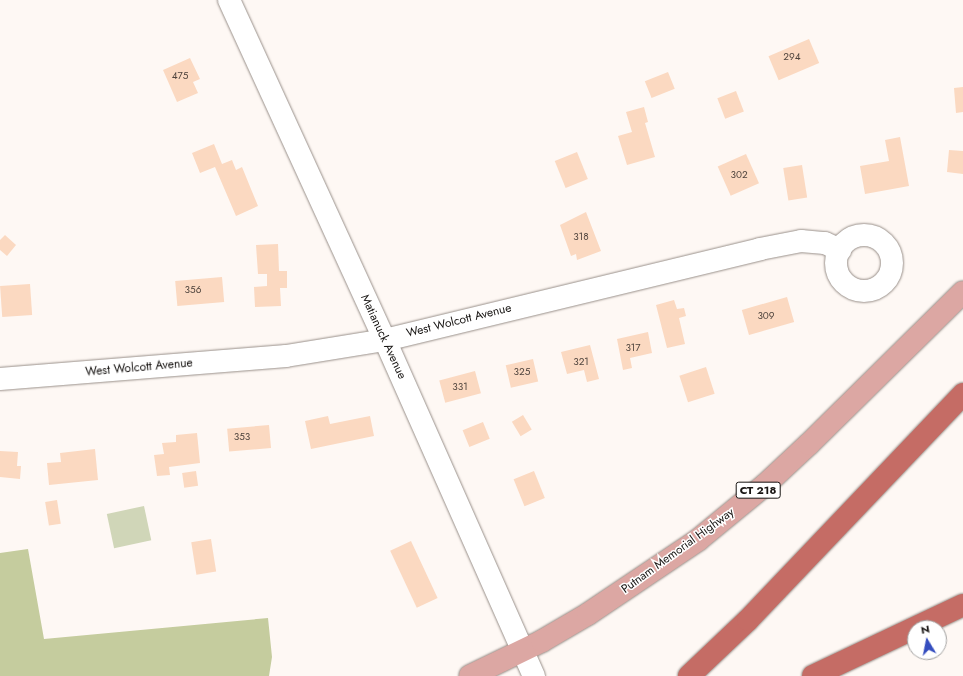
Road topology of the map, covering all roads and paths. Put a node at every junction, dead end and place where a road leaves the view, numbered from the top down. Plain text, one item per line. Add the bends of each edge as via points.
1 (229, 0) edge
2 (840, 250) dead end
3 (963, 292) edge
4 (385, 340) junction
5 (0, 379) edge
6 (963, 394) edge
7 (963, 605) edge
8 (523, 651) junction
9 (470, 676) edge
10 (534, 676) edge
11 (689, 676) edge
12 (813, 676) edge

1 - 4 street, Matianuck Avenue
2 - 4 street, West Wolcott Avenue via 825,243 801,241 760,249
3 - 8 main road, Putnam Memorial Highway / CT 218 via 809,444 730,514 627,589
4 - 5 street, West Wolcott Avenue via 286,356
4 - 8 street, Matianuck Avenue
6 - 11 highway via 748,620
7 - 12 highway
8 - 9 main road, Putnam Memorial Highway / CT 218
8 - 10 street, Matianuck Avenue

